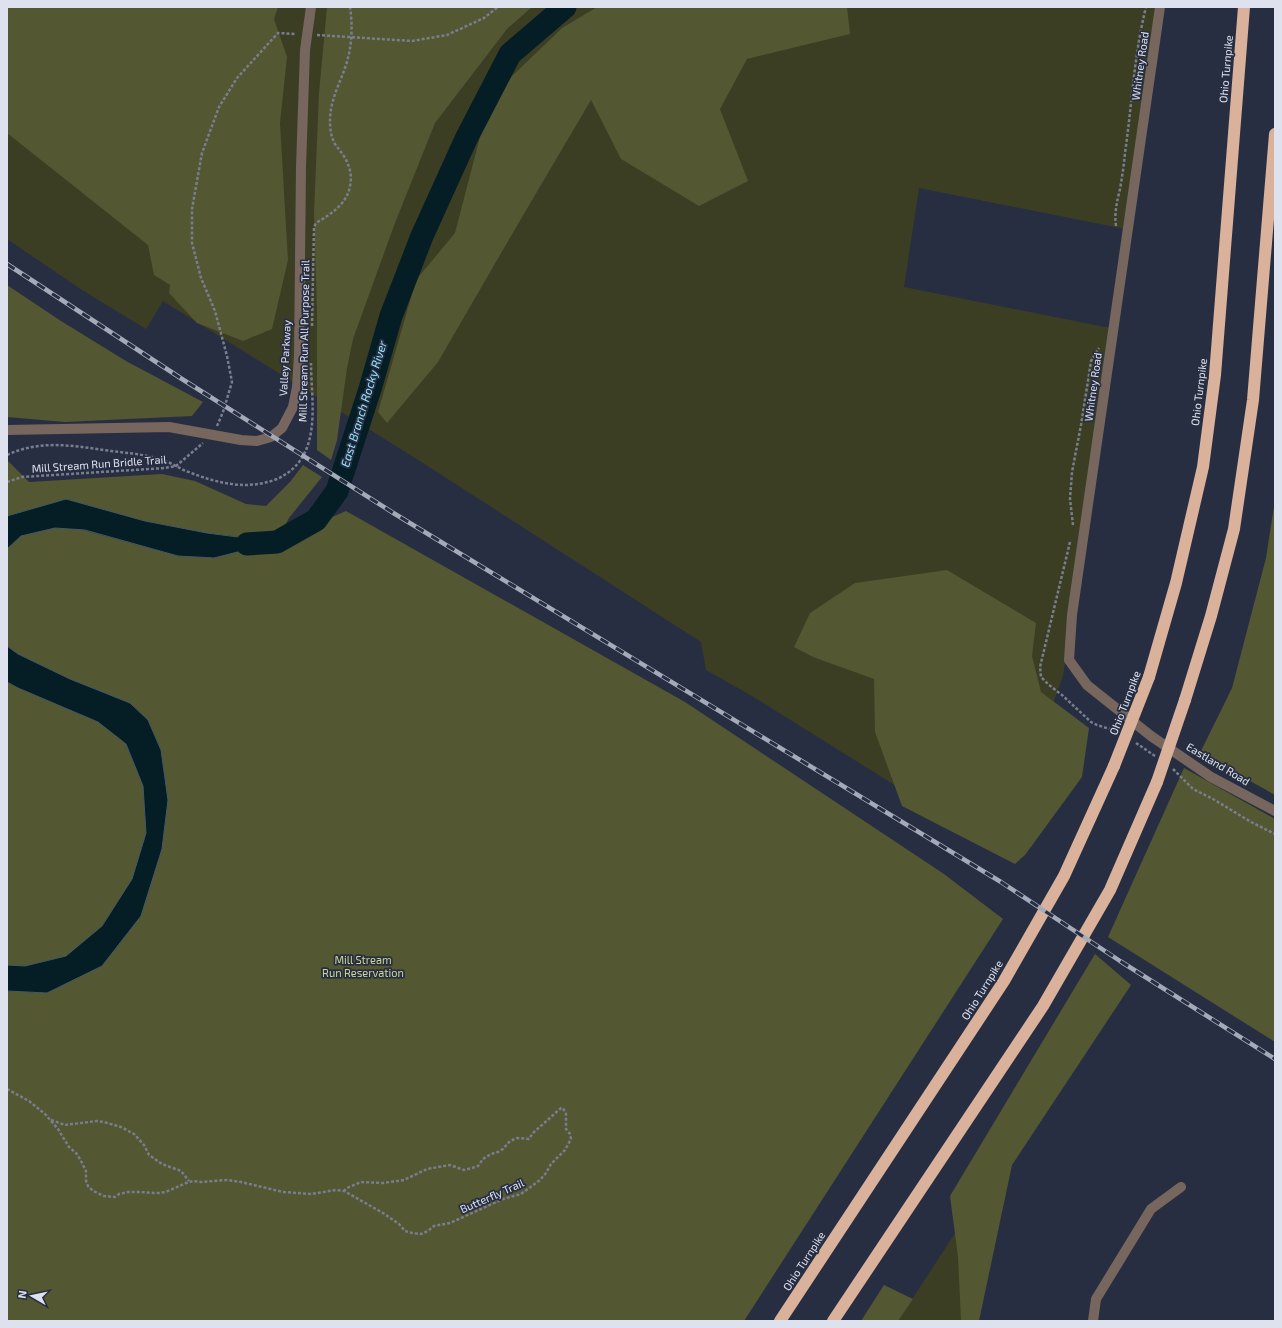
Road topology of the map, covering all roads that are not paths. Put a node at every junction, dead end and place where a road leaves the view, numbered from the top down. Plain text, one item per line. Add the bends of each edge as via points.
1 (311, 7) edge
2 (1160, 7) edge
3 (1244, 7) edge
4 (1275, 134) edge
5 (7, 430) edge
6 (1151, 736) joint
7 (1275, 811) edge
8 (1182, 1187) dead end
9 (780, 1321) edge
10 (833, 1321) edge
11 (1093, 1321) edge

1 - 5 street, Valley Parkway via 305,50 297,387 294,407 282,428 271,437 257,441 169,427
2 - 6 street, Whitney Road via 1072,615 1069,660 1087,685
3 - 9 highway, Ohio Turnpike, bridge via 1215,375 1203,467 1176,583 1150,677 1114,766 1064,876 1004,981
4 - 10 highway, bridge via 1252,400 1234,529 1212,616 1157,782 1110,890 1043,1006
6 - 7 street, Eastland Road via 1211,776
8 - 11 street via 1151,1209 1096,1299

